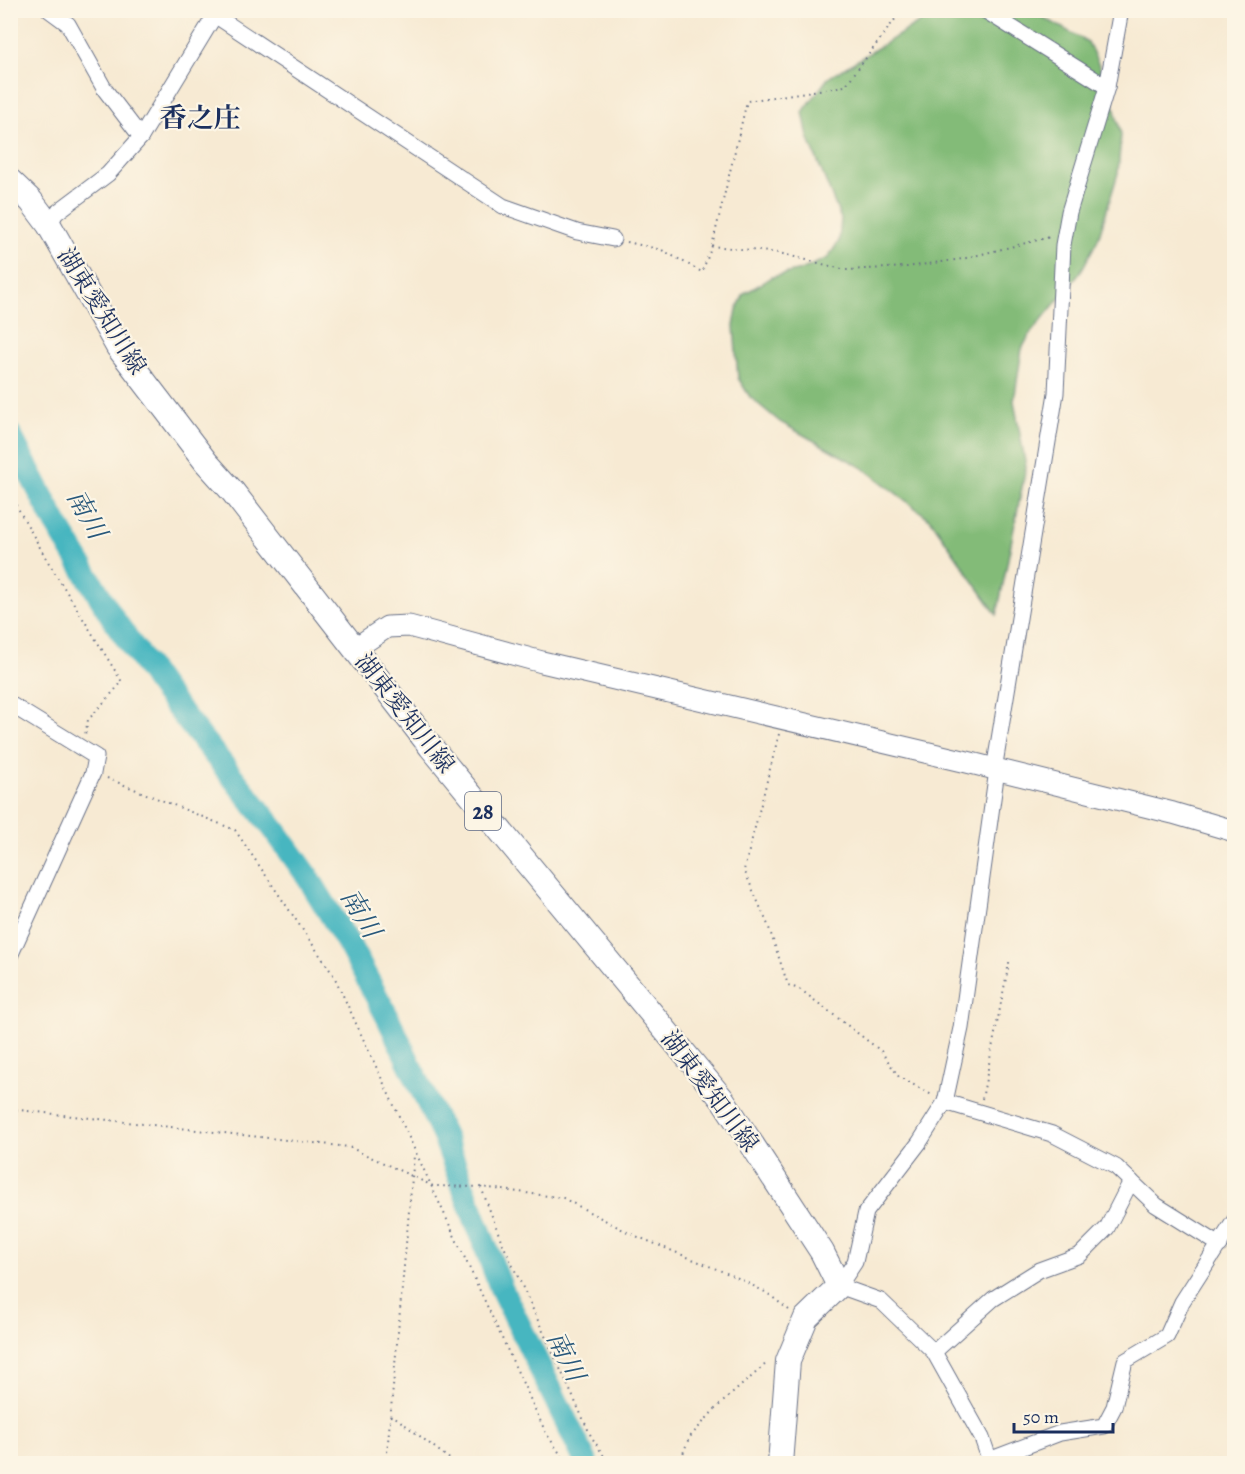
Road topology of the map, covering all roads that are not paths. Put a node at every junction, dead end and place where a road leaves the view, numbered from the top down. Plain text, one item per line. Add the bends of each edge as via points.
1 (49, 10) edge
2 (984, 10) edge
3 (1121, 10) edge
4 (214, 12) edge
5 (1107, 87) junction
6 (141, 137) junction
7 (10, 181) edge
8 (48, 225) junction
9 (612, 239) road end
10 (354, 649) junction
11 (10, 704) edge
12 (996, 770) junction
13 (1234, 831) edge
14 (10, 956) edge
15 (945, 1102) junction
16 (1131, 1181) junction
17 (1234, 1221) edge
18 (1220, 1245) junction
19 (839, 1286) junction
20 (934, 1352) junction
21 (990, 1462) edge
22 (780, 1464) edge

1 - 6 street via 68,24 105,90
2 - 5 street
3 - 5 street
4 - 6 street
4 - 9 street via 503,206 577,232
5 - 12 street via 1065,234 1056,393
6 - 8 street via 108,174 56,213
7 - 8 main road, 湖東愛知川線 / 28
8 - 10 main road, 湖東愛知川線 / 28 via 118,347
10 - 12 street via 387,627 409,626 542,662
10 - 19 main road, 湖東愛知川線 / 28 via 723,1100 822,1252
11 - 14 street via 96,757 93,773
12 - 13 street
12 - 15 street via 961,1028
15 - 16 street via 1052,1134 1116,1167
15 - 19 street via 920,1143 866,1212 855,1262
16 - 18 street via 1155,1205
16 - 20 street via 1107,1228 1080,1255 1040,1270 993,1299
17 - 18 street
18 - 21 street via 1182,1302 1167,1336 1125,1361 1114,1407 1104,1426 1060,1433
19 - 20 street via 881,1301
19 - 22 main road via 806,1318 789,1360
20 - 21 street via 982,1438

